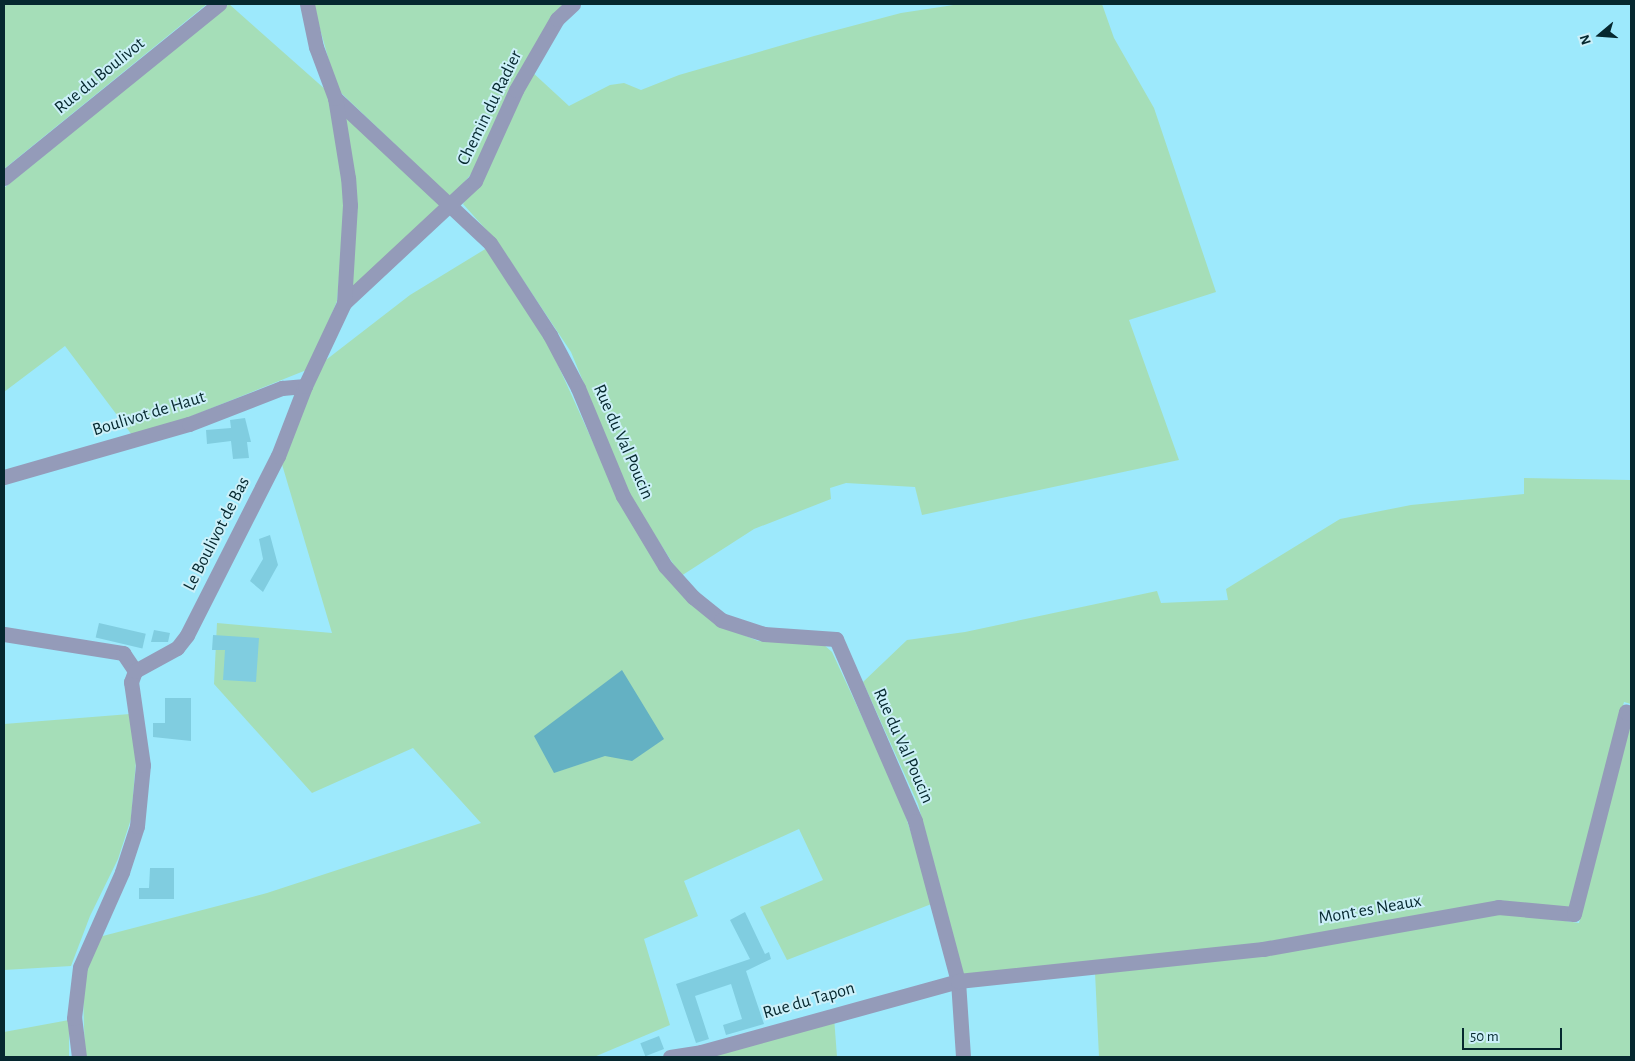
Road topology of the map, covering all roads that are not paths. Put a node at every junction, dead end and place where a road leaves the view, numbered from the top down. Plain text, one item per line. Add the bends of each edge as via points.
1 (219, 4) edge
2 (308, 4) edge
3 (573, 4) edge
4 (335, 98) junction
5 (4, 178) edge
6 (451, 206) junction
7 (344, 302) junction
8 (305, 386) junction
9 (4, 477) edge
10 (4, 634) edge
11 (135, 671) junction
12 (1631, 713) edge
13 (958, 981) junction
14 (79, 1057) edge
15 (670, 1057) edge
16 (963, 1057) edge

1 - 5 street, Rue du Boulivot
2 - 4 street, Le Boulivot de Bas via 316,48
3 - 6 street, Chemin du Radier via 557,19 516,90 475,181
4 - 6 street, Rue du Val Poucin
4 - 7 street, Le Boulivot de Bas via 350,205
6 - 7 street, Chemin du Radier via 394,253
6 - 13 street, Rue du Val Poucin via 490,243 550,335 578,388 623,496 665,566 687,591 721,620 764,634 836,640 915,821
7 - 8 street, Le Boulivot de Bas
8 - 9 street, Boulivot de Haut via 282,388 189,424
8 - 11 street, Le Boulivot de Bas via 278,456 187,635 176,648
10 - 11 street via 123,653
11 - 14 street via 131,682 143,765 137,826 122,872 80,967 74,1018
12 - 13 street, Mont es Neaux via 1626,712 1574,914 1498,907 1263,949
13 - 15 street, Rue du Tapon via 701,1052
13 - 16 street

